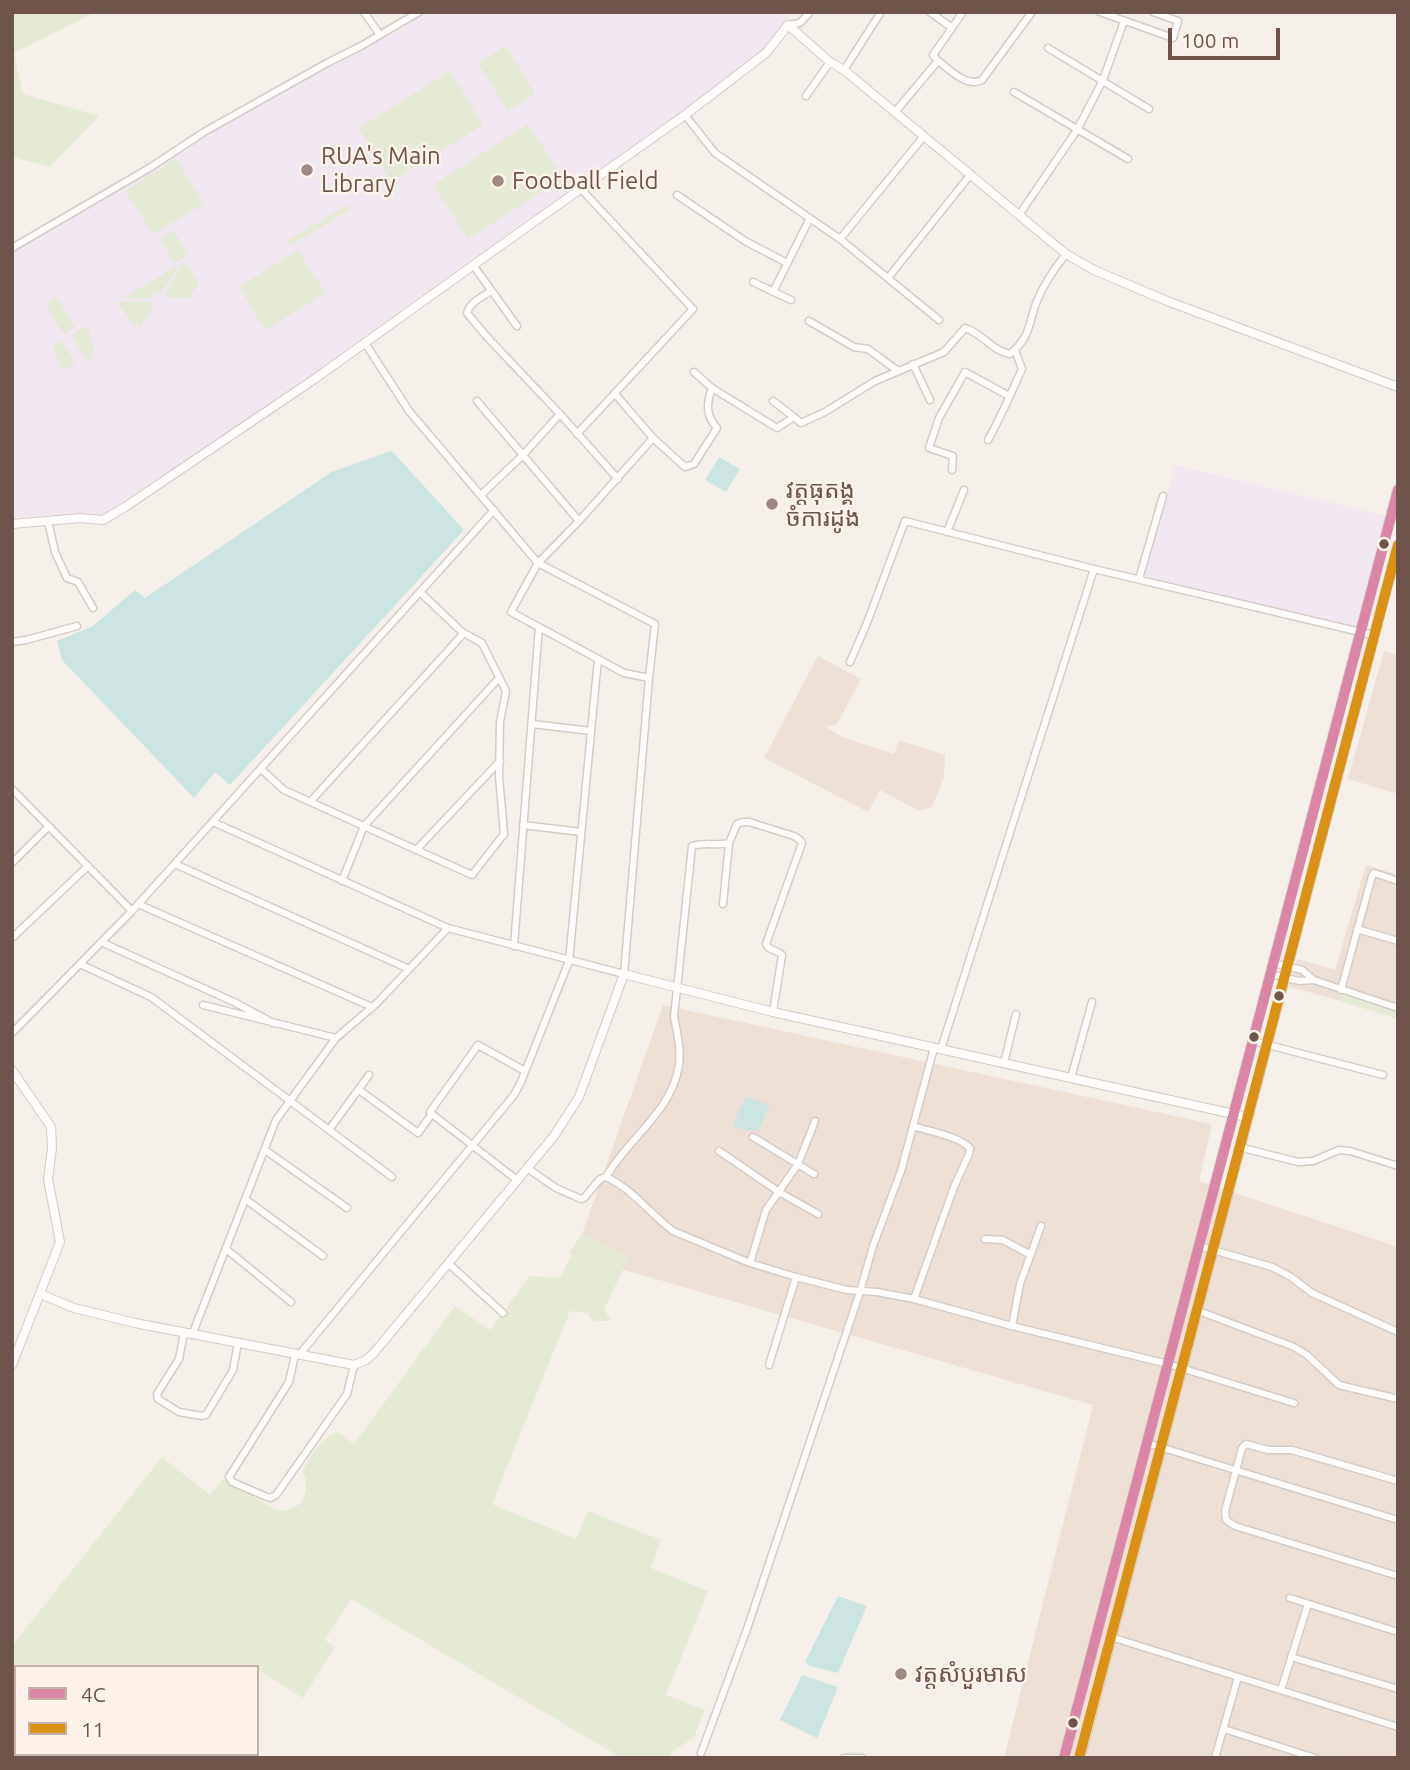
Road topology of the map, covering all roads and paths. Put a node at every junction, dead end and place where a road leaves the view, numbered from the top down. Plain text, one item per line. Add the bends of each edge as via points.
1 (364, 12) edge
2 (419, 12) edge
3 (810, 12) edge
4 (881, 12) edge
5 (930, 12) edge
6 (963, 12) edge
7 (1032, 12) edge
8 (1100, 12) edge
9 (1153, 12) edge
10 (1124, 21) junction
11 (788, 25) junction
12 (952, 28) junction
13 (380, 35) junction
14 (1048, 48) dead end
15 (938, 61) junction
16 (830, 62) junction
17 (844, 70) junction
18 (1103, 80) junction
19 (1014, 92) dead end
20 (806, 96) dead end
21 (1149, 109) dead end
22 (895, 112) junction
23 (685, 115) junction
24 (1077, 130) junction
25 (924, 136) junction
26 (1128, 159) dead end
27 (971, 174) junction
28 (580, 189) junction
29 (677, 195) dead end
30 (1019, 215) junction
31 (810, 218) junction
32 (840, 239) junction
33 (12, 248) edge
34 (1066, 254) junction
35 (787, 263) junction
36 (472, 265) junction
37 (888, 278) junction
38 (753, 282) dead end
39 (491, 291) junction
40 (773, 292) junction
41 (791, 300) dead end
42 (939, 320) dead end
43 (809, 321) dead end
44 (517, 326) dead end
45 (365, 343) junction
46 (1015, 350) junction
47 (914, 364) junction
48 (898, 371) junction
49 (694, 372) dead end
50 (1398, 387) edge
51 (712, 388) junction
52 (615, 394) junction
53 (1009, 396) junction
54 (930, 400) dead end
55 (477, 401) dead end
56 (774, 401) dead end
57 (560, 414) junction
58 (794, 417) junction
59 (577, 434) junction
60 (653, 439) junction
61 (988, 440) dead end
62 (523, 454) junction
63 (952, 470) dead end
64 (618, 479) junction
65 (1398, 489) edge
66 (964, 490) dead end
67 (481, 495) junction
68 (1163, 496) dead end
69 (494, 510) junction
70 (48, 521) junction
71 (579, 521) junction
72 (12, 524) edge
73 (947, 533) junction
74 (1398, 545) edge
75 (538, 562) junction
76 (1396, 562) edge
77 (1094, 569) junction
78 (1139, 579) junction
79 (421, 593) junction
80 (93, 608) dead end
81 (77, 626) dead end
82 (539, 627) junction
83 (1360, 632) junction
84 (464, 633) junction
85 (1373, 635) junction
86 (12, 642) edge
87 (598, 659) junction
88 (850, 662) dead end
89 (499, 678) junction
90 (649, 678) junction
91 (531, 724) junction
92 (591, 731) junction
93 (499, 761) junction
94 (261, 769) junction
95 (12, 789) edge
96 (310, 802) junction
97 (213, 822) junction
98 (523, 825) junction
99 (364, 826) junction
100 (49, 827) junction
101 (581, 832) junction
102 (729, 843) junction
103 (416, 850) junction
104 (12, 863) edge
105 (175, 864) junction
106 (88, 866) junction
107 (342, 881) junction
108 (1398, 881) edge
109 (138, 904) junction
110 (723, 904) dead end
111 (132, 911) junction
112 (448, 928) junction
113 (1357, 929) junction
114 (12, 938) edge
115 (1398, 941) edge
116 (101, 942) junction
117 (514, 946) junction
118 (569, 961) junction
119 (1273, 963) junction
120 (80, 964) junction
121 (1287, 966) junction
122 (409, 969) junction
123 (624, 974) junction
124 (1270, 974) junction
125 (1284, 977) junction
126 (1314, 980) junction
127 (678, 988) junction
128 (1341, 990) junction
129 (1092, 1002) dead end
130 (202, 1005) dead end
131 (372, 1007) junction
132 (1398, 1008) edge
133 (773, 1012) junction
134 (1016, 1014) dead end
135 (273, 1023) junction
136 (12, 1032) edge
137 (337, 1038) junction
138 (1253, 1041) junction
139 (1266, 1045) junction
140 (937, 1048) junction
141 (1004, 1063) junction
142 (12, 1070) edge
143 (525, 1071) junction
144 (369, 1075) dead end
145 (1383, 1075) dead end
146 (1071, 1078) junction
147 (359, 1090) junction
148 (290, 1101) junction
149 (432, 1114) junction
150 (1234, 1115) junction
151 (1247, 1117) junction
152 (815, 1121) dead end
153 (913, 1126) junction
154 (329, 1130) junction
155 (753, 1137) dead end
156 (473, 1145) junction
157 (1239, 1147) junction
158 (264, 1150) junction
159 (719, 1151) dead end
160 (798, 1164) junction
161 (1398, 1166) edge
162 (527, 1168) junction
163 (814, 1174) dead end
164 (392, 1177) dead end
165 (606, 1177) junction
166 (517, 1180) junction
167 (779, 1192) junction
168 (245, 1199) junction
169 (347, 1208) dead end
170 (818, 1214) dead end
171 (1041, 1226) dead end
172 (985, 1239) dead end
173 (1199, 1246) junction
174 (226, 1249) junction
175 (1212, 1249) junction
176 (1031, 1255) junction
177 (323, 1256) dead end
178 (448, 1263) junction
179 (750, 1263) junction
180 (796, 1277) junction
181 (860, 1292) junction
182 (40, 1294) junction
183 (914, 1299) junction
184 (291, 1302) dead end
185 (1196, 1310) junction
186 (503, 1313) dead end
187 (1012, 1326) junction
188 (1398, 1332) edge
189 (188, 1334) junction
190 (238, 1343) junction
191 (297, 1355) junction
192 (1168, 1364) junction
193 (12, 1365) edge
194 (354, 1365) junction
195 (769, 1365) dead end
196 (1181, 1368) junction
197 (1398, 1399) edge
198 (1294, 1403) dead end
199 (1147, 1443) junction
200 (1160, 1447) junction
201 (1236, 1471) junction
202 (1398, 1481) edge
203 (1398, 1520) edge
204 (1398, 1576) edge
205 (1290, 1598) dead end
206 (1308, 1604) junction
207 (1398, 1632) edge
208 (1111, 1637) junction
209 (1292, 1657) junction
210 (1238, 1677) junction
211 (1398, 1689) edge
212 (1281, 1690) junction
213 (1398, 1727) edge
214 (1224, 1729) junction
215 (701, 1753) dead end
216 (844, 1758) edge
217 (862, 1758) edge
218 (1065, 1758) edge
219 (1080, 1758) edge
220 (1215, 1758) edge
221 (1315, 1758) edge

1 - 13 street
2 - 13 street
3 - 11 street via 800,23
4 - 17 street
5 - 12 street
6 - 12 street
7 - 15 street via 982,80 968,83
8 - 10 street
9 - 10 street via 1178,22 1173,38
10 - 18 street
11 - 16 street
11 - 23 street via 766,53
12 - 15 street via 933,55
13 - 33 street via 204,132
14 - 18 street
15 - 22 street
16 - 17 street
16 - 20 street
17 - 22 street
18 - 21 street
18 - 24 street
19 - 24 street
22 - 25 street
23 - 28 street
23 - 31 street via 715,153
24 - 26 street
24 - 30 street
25 - 27 street
25 - 32 street
27 - 30 street
27 - 37 street
28 - 36 street
28 - 52 street via 693,309
29 - 35 street
30 - 34 street
31 - 32 street
31 - 35 street
32 - 37 street
34 - 46 street via 1044,286 1029,332
34 - 50 street via 1167,301
35 - 40 street
36 - 39 street
36 - 45 street
37 - 42 street
38 - 40 street
39 - 44 street
39 - 57 street via 467,313
40 - 41 street
43 - 48 street via 854,348 868,349
45 - 67 street via 409,411
45 - 70 street via 103,520
46 - 47 street via 1006,354 965,328 944,352
46 - 53 street via 1023,369
47 - 48 street
47 - 54 street
48 - 58 street via 801,423
49 - 51 street
51 - 58 street via 778,428
51 - 60 street via 707,409 717,428 694,464 685,467
52 - 59 street
52 - 60 street
53 - 61 street
53 - 63 street via 965,372 939,418 929,448 953,456
55 - 62 street
56 - 58 street
57 - 59 street
57 - 62 street
59 - 64 street
60 - 64 street
62 - 67 street
62 - 71 street
64 - 71 street
65 - 83 main road
66 - 73 street
67 - 69 street
68 - 78 street
69 - 75 street
69 - 79 street
70 - 72 street
70 - 80 street via 67,578 78,582
71 - 75 street
73 - 77 street
73 - 88 street via 905,521
74 - 76 main road
75 - 82 street via 510,612
75 - 90 street via 655,624
76 - 85 main road
77 - 78 street
77 - 140 street
78 - 83 street
79 - 84 street
79 - 94 street
81 - 86 street
82 - 87 street
82 - 91 street
83 - 85 street
83 - 119 main road
84 - 89 street via 481,643
84 - 96 street
85 - 121 main road
87 - 90 street via 624,673
87 - 92 street
89 - 93 street via 506,691
89 - 99 street
90 - 123 street
91 - 92 street
91 - 98 street
92 - 101 street
93 - 103 street
93 - 103 street via 504,834 471,875
94 - 96 street via 284,790
94 - 97 street
95 - 100 street
96 - 99 street
97 - 105 street
97 - 107 street
98 - 101 street
98 - 117 street
99 - 103 street
99 - 107 street
100 - 104 street
100 - 106 street
101 - 118 street
102 - 110 street
102 - 127 street via 692,846
102 - 133 street via 737,824 743,822 794,836 802,843 766,944 782,955
105 - 109 street
105 - 122 street
106 - 111 street
106 - 114 street
107 - 112 street
108 - 113 street via 1374,873
109 - 111 street
109 - 131 street
111 - 116 street
112 - 117 street
112 - 122 street
113 - 115 street
113 - 128 street
116 - 120 street
116 - 135 street
117 - 118 street
118 - 123 street
118 - 143 street
119 - 121 street
119 - 124 main road
120 - 136 street
120 - 148 street via 151,997
121 - 125 main road
121 - 126 street
122 - 131 street
123 - 127 street
123 - 162 street via 579,1097
124 - 125 street
124 - 138 main road
125 - 126 street
125 - 139 main road
126 - 128 street
127 - 133 street
127 - 165 street via 675,1082 660,1110
128 - 132 street
129 - 146 street
130 - 135 street
131 - 137 street
133 - 140 street
134 - 141 street
135 - 137 street
137 - 148 street
138 - 139 street
138 - 150 main road
139 - 145 street
139 - 151 main road
140 - 141 street
140 - 153 street
141 - 146 street
142 - 182 street via 51,1127 48,1179 60,1242
143 - 149 street via 478,1045
143 - 156 street via 514,1095
144 - 147 street
146 - 150 street
147 - 149 street via 418,1133
147 - 154 street
148 - 154 street
148 - 158 street
149 - 156 street
150 - 151 street
150 - 173 main road
151 - 157 main road
152 - 160 street
153 - 181 street
153 - 183 street via 970,1148
154 - 164 street
155 - 160 street
156 - 166 street
156 - 191 street
157 - 161 street via 1298,1162 1350,1151
157 - 175 main road
158 - 168 street
158 - 169 street
159 - 167 street
160 - 163 street
160 - 167 street
162 - 165 street via 581,1199
162 - 166 street
165 - 179 street via 628,1190 673,1231
166 - 178 street
167 - 170 street
167 - 179 street via 766,1210
168 - 174 street
168 - 177 street
171 - 176 street
172 - 176 street via 1003,1240
173 - 175 street
173 - 192 main road
174 - 184 street
174 - 189 street
175 - 185 main road
175 - 188 street via 1272,1268 1312,1293
176 - 187 street
178 - 186 street
178 - 194 street via 373,1353
179 - 180 street
180 - 181 street
180 - 195 street
181 - 183 street
181 - 215 street
182 - 189 street via 74,1308
182 - 193 street
183 - 187 street
185 - 196 main road
185 - 197 street via 1294,1347 1339,1385
187 - 192 street
189 - 190 street
189 - 190 street via 157,1396 174,1410 190,1414 205,1415 233,1370
190 - 191 street
191 - 194 street
191 - 194 street via 289,1382 229,1477 271,1498 347,1394
192 - 196 street
192 - 199 main road
196 - 198 street
196 - 200 main road
199 - 200 street
199 - 218 main road
200 - 201 street
200 - 208 main road
201 - 202 street via 1246,1444 1292,1450
201 - 203 street
201 - 204 street via 1225,1511 1226,1520 1235,1526
205 - 206 street
206 - 207 street
206 - 209 street
208 - 210 street
208 - 219 main road
209 - 211 street
209 - 212 street
210 - 212 street
210 - 214 street
212 - 213 street
214 - 220 street
214 - 221 street
216 - 217 street

